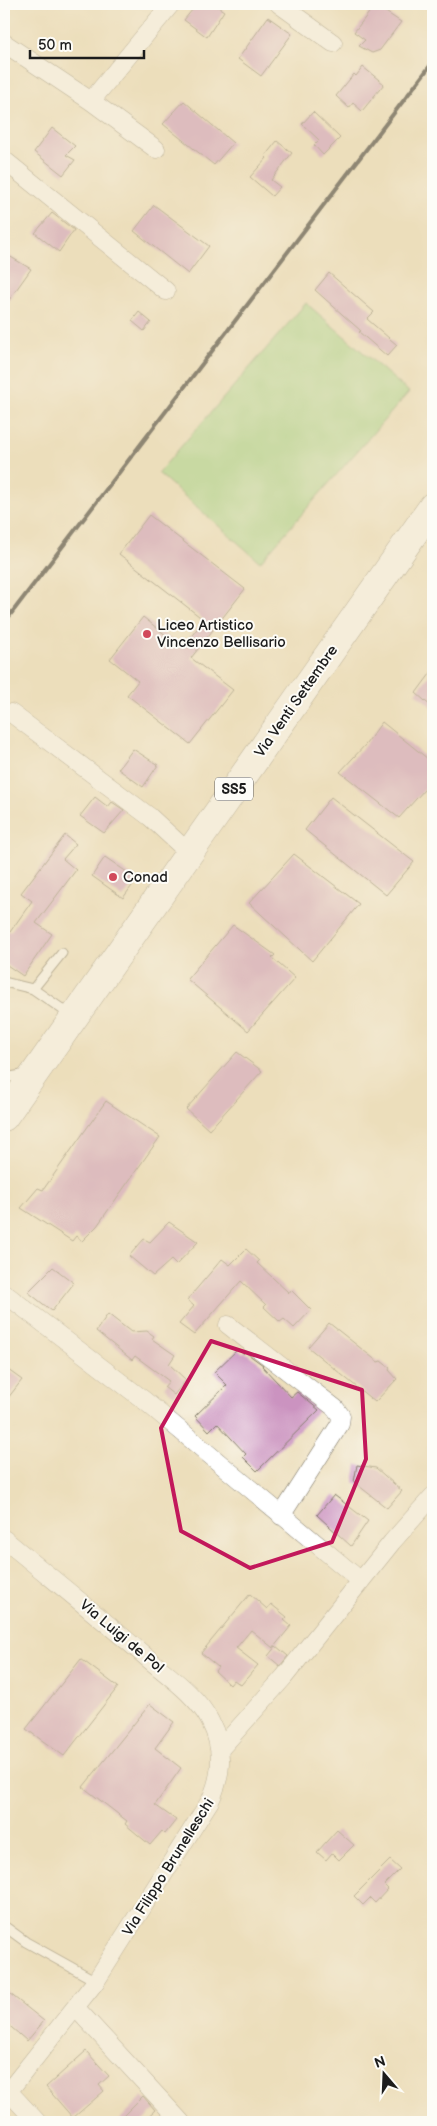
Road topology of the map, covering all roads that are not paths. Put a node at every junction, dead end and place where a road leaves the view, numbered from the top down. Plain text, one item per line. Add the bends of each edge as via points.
1 (171, 4) edge
2 (279, 4) edge
3 (4, 43) edge
4 (332, 43) dead end
5 (91, 101) junction
6 (156, 149) dead end
7 (4, 160) edge
8 (166, 291) dead end
9 (433, 506) edge
10 (11, 713) dead end
11 (189, 853) junction
12 (62, 953) dead end
13 (4, 982) edge
14 (33, 989) junction
15 (74, 1018) junction
16 (36, 1072) junction
17 (4, 1073) edge
18 (4, 1117) edge
19 (4, 1293) edge
20 (228, 1325) dead end
21 (433, 1496) edge
22 (281, 1516) junction
23 (4, 1539) edge
24 (361, 1581) junction
25 (221, 1748) junction
26 (4, 1926) edge
27 (96, 1982) junction
28 (76, 2008) junction
29 (6, 2094) edge
30 (37, 2122) edge
31 (181, 2122) edge

1 - 5 street
2 - 4 street
3 - 5 street
5 - 6 street
7 - 8 street
9 - 11 main road, Via Venti Settembre / SS5
10 - 11 street via 150,817
11 - 15 main road, Via Venti Settembre / SS5
12 - 14 lane
13 - 14 lane
14 - 15 lane
15 - 16 main road, Via Venti Settembre / SS5
16 - 17 lane via 10,1076
16 - 18 main road, Via Venti Settembre / SS5
19 - 22 street via 146,1401
20 - 22 street via 336,1408 341,1416 340,1424
21 - 24 street
22 - 24 street
23 - 25 street, Via Luigi de Pol via 194,1699 209,1718
24 - 25 street via 284,1677
25 - 27 street, Via Filippo Brunelleschi via 219,1778 210,1801
26 - 27 lane
27 - 28 street, Via Filippo Brunelleschi
28 - 29 street, Via Filippo Brunelleschi
28 - 31 street
29 - 30 street

